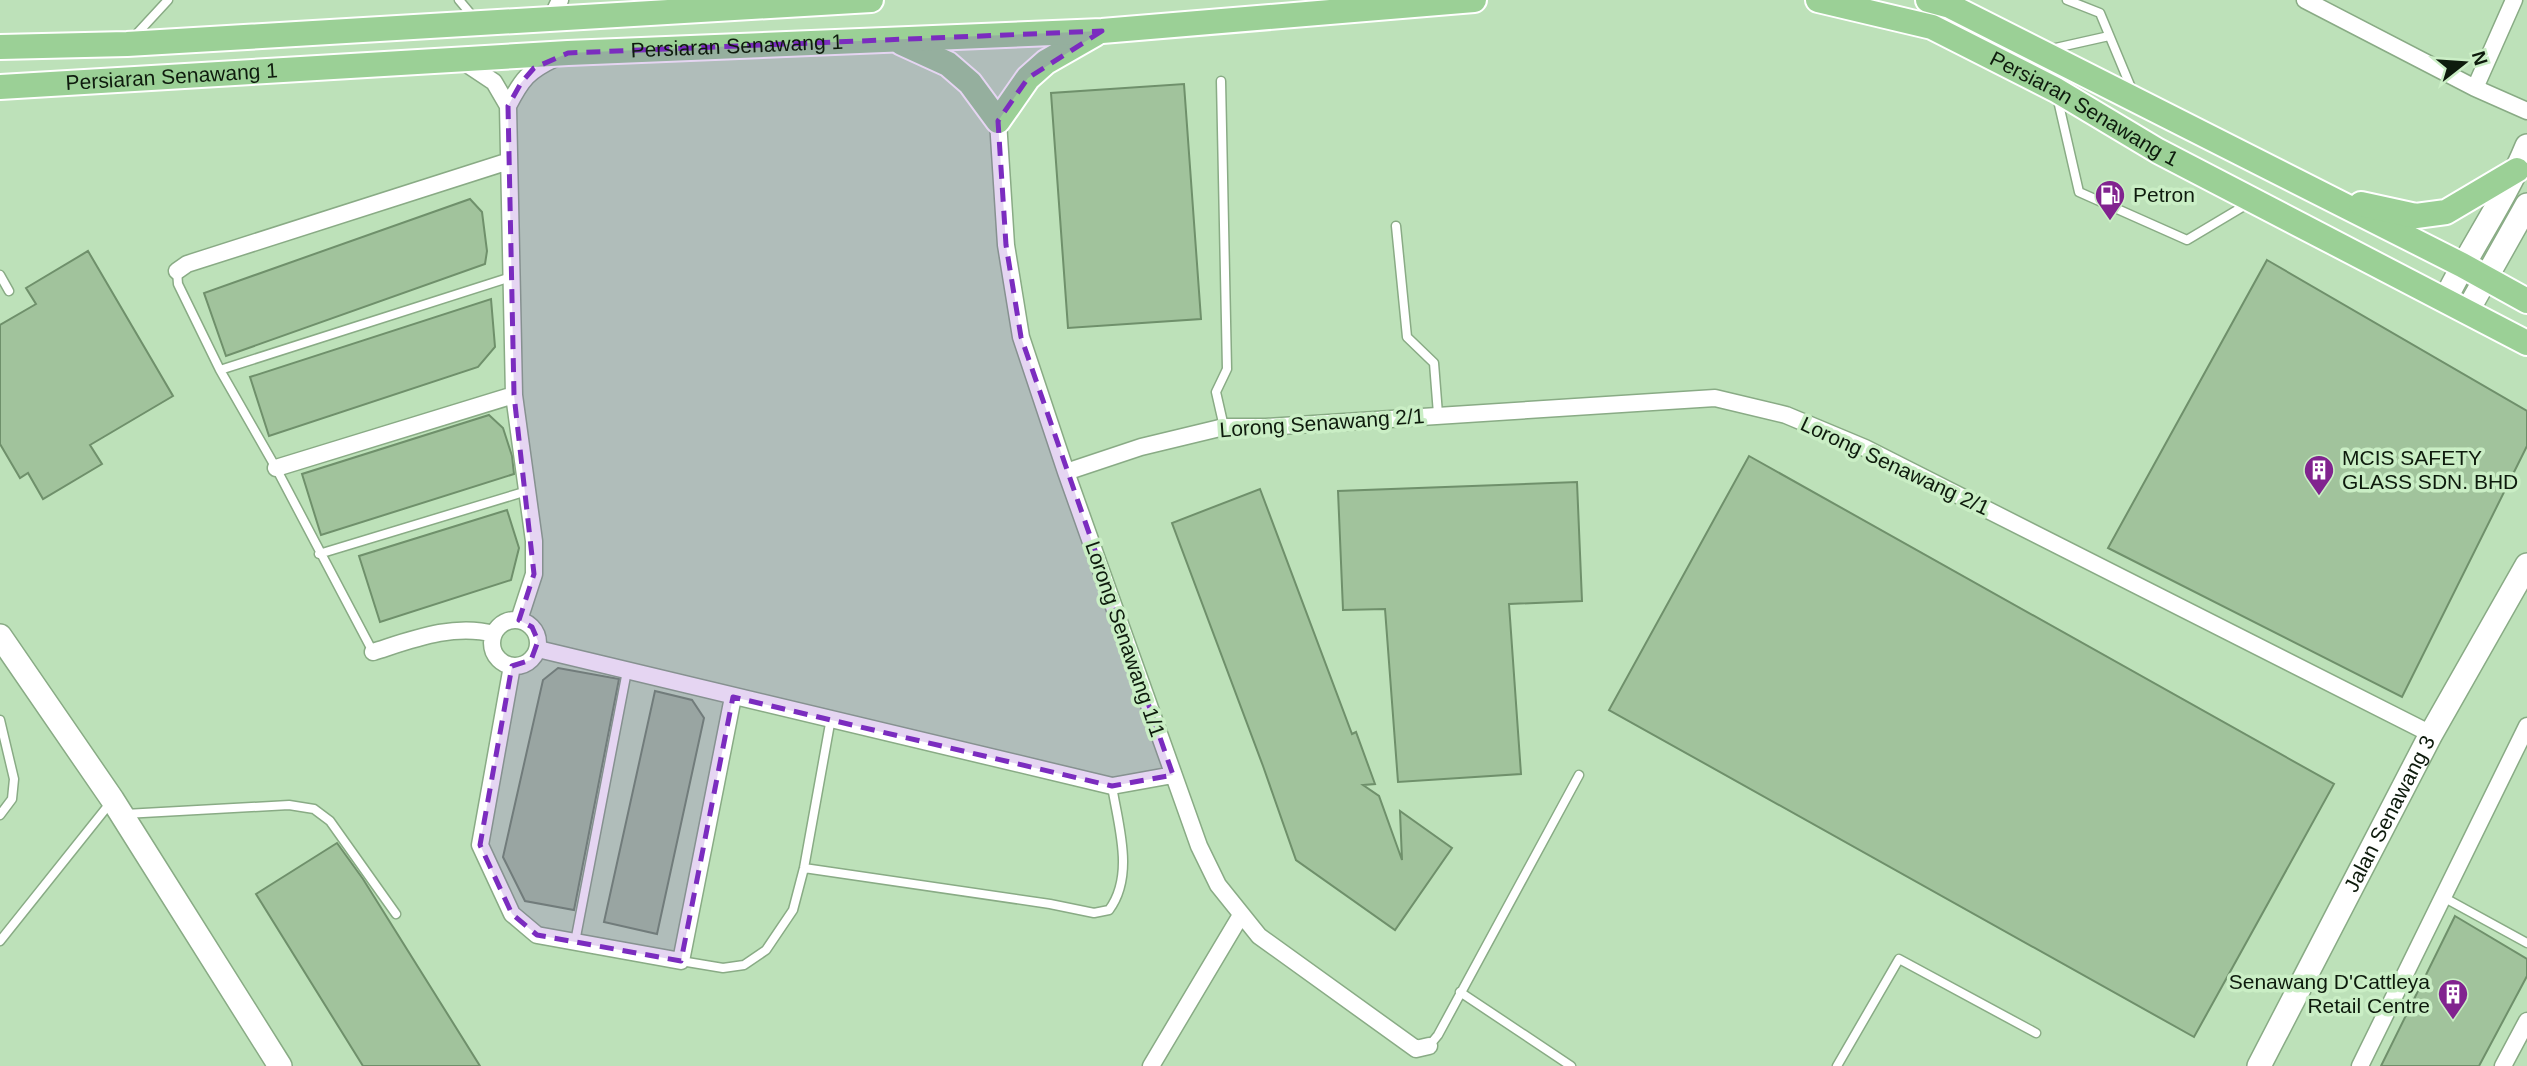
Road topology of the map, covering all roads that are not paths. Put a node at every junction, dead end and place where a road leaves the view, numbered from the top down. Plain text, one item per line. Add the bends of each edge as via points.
1 (169, 0) edge
2 (459, 0) edge
3 (871, 0) edge
4 (1474, 0) edge
5 (1818, 0) edge
6 (1928, 0) edge
7 (2067, 0) edge
8 (2305, 0) edge
9 (2514, 0) edge
10 (556, 8) edge
11 (478, 22) junction
12 (1102, 31) junction
13 (2109, 36) junction
14 (897, 40) junction
15 (127, 44) junction
16 (0, 47) edge
17 (2040, 51) junction
18 (568, 52) junction
19 (459, 59) junction
20 (1221, 81) dead end
21 (0, 87) edge
22 (2475, 88) junction
23 (2056, 90) junction
24 (2136, 100) junction
25 (508, 106) junction
26 (2527, 111) edge
27 (998, 121) junction
28 (2527, 146) edge
29 (509, 161) junction
30 (2517, 170) junction
31 (2326, 197) junction
32 (2255, 200) junction
33 (2527, 205) edge
34 (1396, 226) dead end
35 (2462, 265) junction
36 (177, 271) joint
37 (0, 275) edge
38 (512, 276) junction
39 (2486, 279) junction
40 (9, 292) dead end
41 (2445, 300) junction
42 (2527, 301) edge
43 (2468, 310) junction
44 (2527, 343) edge
45 (220, 370) junction
46 (514, 395) junction
47 (1438, 414) junction
48 (1224, 427) junction
49 (276, 468) junction
50 (1066, 472) junction
51 (527, 491) junction
52 (319, 554) junction
53 (2527, 565) edge
54 (519, 620) junction
55 (495, 634) junction
56 (0, 636) edge
57 (538, 649) junction
58 (373, 652) joint
59 (512, 666) junction
60 (627, 671) junction
61 (733, 697) junction
62 (831, 718) junction
63 (0, 720) edge
64 (2527, 726) edge
65 (2431, 734) junction
66 (1173, 775) junction
67 (1579, 775) dead end
68 (1112, 786) junction
69 (117, 807) junction
70 (0, 815) edge
71 (804, 868) junction
72 (2443, 897) junction
73 (396, 914) dead end
74 (1241, 915) junction
75 (0, 941) edge
76 (575, 942) junction
77 (2527, 943) edge
78 (681, 961) junction
79 (1460, 992) junction
80 (2527, 1021) edge
81 (2036, 1033) dead end
82 (2274, 1035) junction
83 (1429, 1046) joint
84 (280, 1066) edge
85 (1151, 1066) edge
86 (1571, 1066) edge
87 (1837, 1066) edge
88 (2259, 1066) edge
89 (2273, 1066) edge
90 (2360, 1066) edge
91 (2503, 1066) edge

1 - 15 lane
2 - 11 lane
3 - 10 main road, Persiaran Senawang 1
4 - 12 main road, Persiaran Senawang 1
5 - 23 main road, Persiaran Senawang 1 via 1932,27
6 - 17 main road, Persiaran Senawang 1 via 1950,6
7 - 13 lane via 2100,13
8 - 22 street
9 - 22 street
10 - 11 main road, Persiaran Senawang 1
11 - 15 main road, Persiaran Senawang 1
12 - 14 main road, Persiaran Senawang 1
12 - 27 main road via 1037,70
13 - 17 lane
13 - 24 lane
14 - 18 main road, Persiaran Senawang 1
14 - 27 main road via 947,64 970,83
15 - 16 main road, Persiaran Senawang 1
17 - 24 main road, Persiaran Senawang 1
18 - 19 main road, Persiaran Senawang 1
18 - 25 street via 534,68
19 - 21 main road, Persiaran Senawang 1
19 - 25 street via 494,82
20 - 48 lane via 1227,369 1216,392
22 - 26 street
23 - 32 main road, Persiaran Senawang 1 via 2158,151
23 - 32 lane via 2079,192 2187,240
24 - 31 main road, Persiaran Senawang 1
25 - 29 street
27 - 50 street, Lorong Senawang 1/1 via 1006,245 1021,337
28 - 30 street
29 - 36 street
29 - 38 street
30 - 31 main road via 2446,212 2416,216
30 - 35 street
31 - 35 main road, Persiaran Senawang 1
32 - 41 main road, Persiaran Senawang 1
33 - 39 street
34 - 47 lane via 1407,337 1434,363
35 - 39 main road, Persiaran Senawang 1
35 - 41 street
36 - 45 lane via 178,284
37 - 40 lane
38 - 45 lane
38 - 46 street
39 - 42 main road, Persiaran Senawang 1
39 - 43 street
41 - 43 main road, Persiaran Senawang 1
43 - 44 main road, Persiaran Senawang 1
45 - 49 lane
46 - 49 street
46 - 51 street
47 - 48 street, Lorong Senawang 2/1
47 - 65 street, Lorong Senawang 2/1 via 1715,398 1786,415 1865,448
48 - 50 street, Lorong Senawang 2/1 via 1141,447
49 - 52 lane
50 - 66 street, Lorong Senawang 1/1
51 - 52 lane
51 - 54 street via 534,574
52 - 58 lane
53 - 65 street, Jalan Senawang 3
54 - 55 street via 505,623
54 - 57 street via 537,634
55 - 58 street via 437,632
55 - 59 street via 495,654
56 - 69 street
57 - 59 street via 531,660
57 - 60 street
59 - 76 street via 480,845 512,914 537,935
60 - 61 street
60 - 76 lane
61 - 62 street
61 - 78 street
62 - 68 street
62 - 71 lane
63 - 70 lane via 14,779 12,799
64 - 72 street
65 - 82 street, Jalan Senawang 3
66 - 68 street
66 - 74 street, Lorong Senawang 1/1 via 1217,885
67 - 79 lane
68 - 71 lane via 1123,876 1119,897 1109,910 1094,913
69 - 73 lane via 314,809 330,821
69 - 75 lane
69 - 84 street
71 - 78 lane via 793,910 766,950 744,965 723,968
72 - 77 lane
72 - 90 street
74 - 83 street, Lorong Senawang 1/1 via 1259,936 1416,1049
74 - 85 street
76 - 78 street
79 - 83 lane
79 - 86 lane
80 - 91 street
81 - 87 lane via 1899,959
82 - 88 street, Jalan Senawang 3
82 - 89 street

